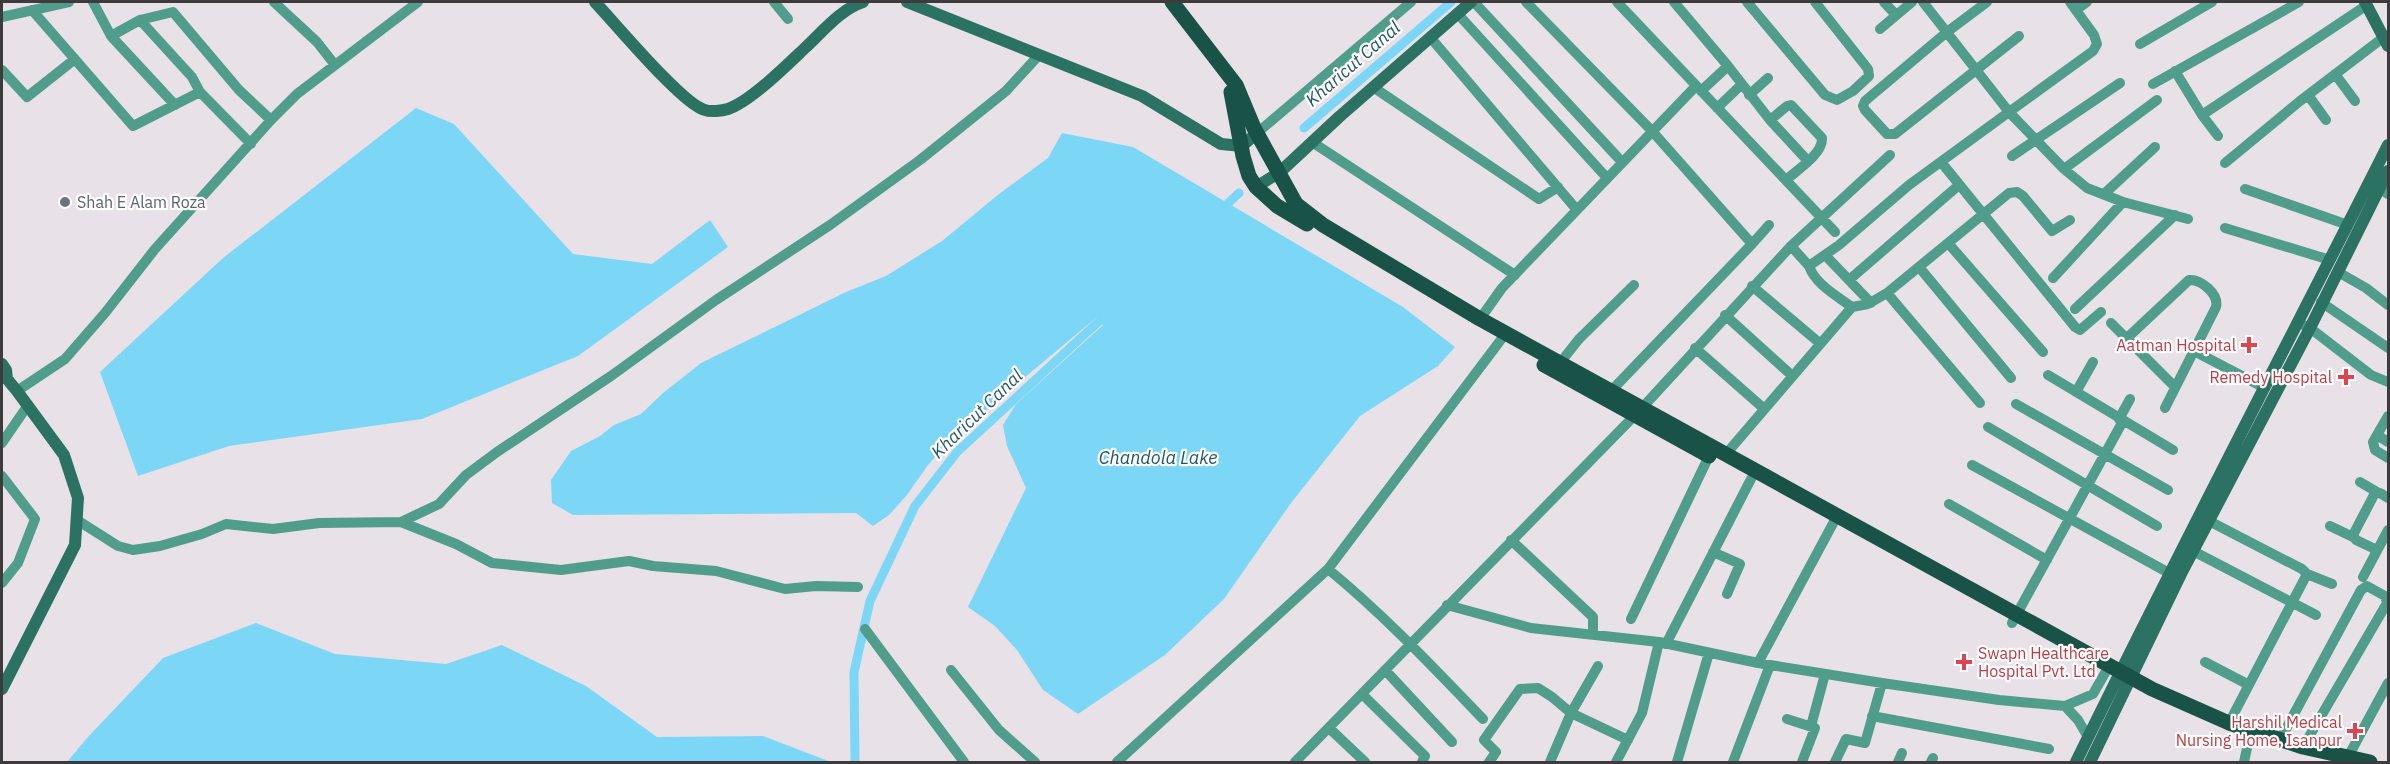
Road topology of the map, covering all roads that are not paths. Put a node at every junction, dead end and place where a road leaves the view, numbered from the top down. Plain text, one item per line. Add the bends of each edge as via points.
1 (69, 2) edge
2 (93, 2) edge
3 (274, 2) edge
4 (418, 2) edge
5 (595, 2) edge
6 (774, 2) edge
7 (863, 2) edge
8 (907, 2) edge
9 (1164, 2) edge
10 (1172, 2) edge
11 (1411, 2) edge
12 (1472, 2) edge
13 (1526, 2) edge
14 (1617, 2) edge
15 (1674, 2) edge
16 (1747, 2) edge
17 (1815, 2) edge
18 (1884, 2) edge
19 (1912, 2) edge
20 (1923, 2) edge
21 (1987, 2) edge
22 (2087, 2) edge
23 (2212, 2) edge
24 (2299, 2) edge
25 (2366, 3) edge
26 (2073, 6) edge
27 (32, 10) junction
28 (1457, 13) junction
29 (1896, 15) junction
30 (2, 16) edge
31 (788, 19) dead end
32 (140, 20) junction
33 (1880, 28) dead end
34 (1947, 32) junction
35 (111, 36) junction
36 (2019, 36) dead end
37 (1430, 37) junction
38 (2386, 41) edge
39 (2140, 44) dead end
40 (1039, 55) junction
41 (75, 58) junction
42 (335, 65) junction
43 (1728, 66) junction
44 (2, 70) edge
45 (1976, 70) junction
46 (2175, 71) junction
47 (2335, 74) junction
48 (1768, 78) dead end
49 (2120, 82) dead end
50 (2153, 84) dead end
51 (1741, 85) junction
52 (1372, 87) junction
53 (1698, 88) junction
54 (200, 92) junction
55 (1749, 95) junction
56 (2308, 95) junction
57 (2157, 100) dead end
58 (2355, 100) dead end
59 (176, 105) junction
60 (1717, 108) junction
61 (2009, 112) junction
62 (2202, 115) junction
63 (271, 120) junction
64 (1770, 120) junction
65 (2326, 120) dead end
66 (1652, 131) junction
67 (1257, 134) junction
68 (2218, 136) dead end
69 (2037, 140) junction
70 (1312, 142) junction
71 (251, 144) junction
72 (2388, 145) edge
73 (1242, 146) junction
74 (2155, 147) dead end
75 (1890, 154) dead end
76 (2012, 156) dead end
77 (1807, 160) junction
78 (1622, 162) junction
79 (1941, 162) junction
80 (2225, 163) dead end
81 (2064, 169) junction
82 (2388, 171) edge
83 (1280, 172) junction
84 (1607, 178) junction
85 (1786, 180) junction
86 (1959, 185) junction
87 (1256, 187) junction
88 (1558, 188) junction
89 (2246, 189) dead end
90 (2384, 192) edge
91 (2104, 195) junction
92 (2123, 202) junction
93 (1577, 210) junction
94 (1982, 215) junction
95 (2175, 215) junction
96 (1821, 216) junction
97 (2188, 219) dead end
98 (2070, 220) dead end
99 (1769, 225) dead end
100 (2348, 225) junction
101 (2225, 228) dead end
102 (1835, 232) dead end
103 (1948, 243) junction
104 (1752, 244) junction
105 (1791, 246) junction
106 (1825, 255) junction
107 (2330, 260) junction
108 (1809, 266) junction
109 (1919, 267) junction
110 (2338, 272) junction
111 (1515, 275) junction
112 (2053, 278) dead end
113 (1849, 280) junction
114 (1634, 285) dead end
115 (1752, 286) junction
116 (1887, 293) junction
117 (2322, 302) junction
118 (1870, 303) junction
119 (2388, 305) edge
120 (1852, 307) junction
121 (2075, 309) dead end
122 (2101, 312) dead end
123 (1725, 315) junction
124 (1480, 319) junction
125 (2111, 323) dead end
126 (2304, 326) junction
127 (1503, 337) junction
128 (2127, 338) junction
129 (1816, 340) dead end
130 (1695, 348) junction
131 (2388, 348) edge
132 (2194, 351) junction
133 (2043, 352) dead end
134 (2092, 362) dead end
135 (1560, 363) junction
136 (2, 364) edge
137 (1788, 372) dead end
138 (2048, 375) dead end
139 (4, 378) edge
140 (2011, 378) dead end
141 (2388, 382) edge
142 (2175, 387) junction
143 (2265, 388) junction
144 (17, 391) junction
145 (1611, 391) junction
146 (2076, 392) junction
147 (2130, 399) dead end
148 (1980, 403) dead end
149 (2016, 404) dead end
150 (28, 405) junction
151 (1761, 406) dead end
152 (2165, 408) dead end
153 (1637, 412) junction
154 (2388, 416) edge
155 (2121, 420) junction
156 (1988, 427) dead end
157 (2377, 435) junction
158 (2388, 442) edge
159 (2, 443) edge
160 (2173, 450) dead end
161 (1726, 454) junction
162 (2104, 455) junction
163 (1709, 456) junction
164 (2388, 458) edge
165 (1972, 465) dead end
166 (2, 476) edge
167 (1751, 479) junction
168 (2360, 482) dead end
169 (2088, 485) junction
170 (2168, 490) dead end
171 (2377, 492) junction
172 (2388, 498) edge
173 (1948, 504) dead end
174 (2069, 519) junction
175 (76, 520) junction
176 (1835, 520) junction
177 (2209, 521) junction
178 (401, 522) junction
179 (2157, 526) dead end
180 (2330, 526) dead end
181 (2388, 530) edge
182 (2353, 537) junction
183 (1511, 540) junction
184 (2377, 550) junction
185 (1713, 552) junction
186 (2193, 552) junction
187 (2046, 560) junction
188 (1328, 569) junction
189 (2169, 573) junction
190 (2307, 574) junction
191 (2363, 577) dead end
192 (2, 582) edge
193 (2332, 584) dead end
194 (858, 587) dead end
195 (1727, 594) dead end
196 (2292, 603) junction
197 (1447, 605) junction
198 (2316, 615) dead end
199 (1630, 619) dead end
200 (2014, 619) junction
201 (865, 629) dead end
202 (1593, 635) junction
203 (1410, 643) junction
204 (1662, 643) junction
205 (1709, 653) junction
206 (2205, 662) dead end
207 (1764, 664) junction
208 (1598, 666) dead end
209 (951, 670) dead end
210 (1385, 670) junction
211 (1825, 674) junction
212 (2121, 678) junction
213 (1882, 683) junction
214 (2388, 683) edge
215 (2249, 685) junction
216 (2, 689) edge
217 (1362, 694) junction
218 (2065, 706) junction
219 (1571, 713) junction
220 (1872, 716) junction
221 (1483, 719) dead end
222 (1787, 719) dead end
223 (2229, 723) junction
224 (1811, 726) junction
225 (1329, 728) junction
226 (2088, 737) junction
227 (1628, 740) junction
228 (2280, 740) junction
229 (1452, 742) dead end
230 (2248, 745) edge
231 (2303, 747) junction
232 (2049, 749) dead end
233 (2348, 760) edge
234 (964, 762) edge
235 (1035, 762) edge
236 (1117, 762) edge
237 (1295, 762) edge
238 (1365, 762) edge
239 (1422, 762) edge
240 (1489, 762) edge
241 (1550, 762) edge
242 (1616, 762) edge
243 (1677, 762) edge
244 (1732, 762) edge
245 (1802, 762) edge
246 (1834, 762) edge
247 (2076, 762) edge
248 (2090, 762) edge
249 (2236, 762) edge
250 (2370, 762) edge

1 - 27 street
2 - 35 street
3 - 42 street via 317,42
4 - 42 street
5 - 7 street via 666,79 704,110 727,110 743,100 839,16
6 - 31 street
8 - 40 street
9 - 73 main road via 1230,89
10 - 67 main road via 1236,86
11 - 67 street
12 - 28 street
12 - 78 street
13 - 66 street
14 - 53 street
15 - 43 street
16 - 17 street via 1825,95 1838,100 1863,83 1869,76 1868,69
18 - 29 street
19 - 29 street
20 - 34 street
21 - 34 street
22 - 26 street
23 - 39 street
24 - 46 street
25 - 38 street
25 - 62 street
26 - 61 street via 2094,35 2097,44 2093,51
27 - 30 street
27 - 41 street
28 - 37 street
28 - 84 street
29 - 33 street
32 - 35 street
32 - 54 street via 192,77
32 - 63 street via 173,12 239,90
34 - 45 street
34 - 45 street via 1864,101 1865,110 1892,135
35 - 59 street
36 - 45 street
37 - 52 street
37 - 88 street
38 - 47 street
40 - 73 street via 1142,96 1221,144
40 - 178 street via 1006,91 920,160 498,452 466,475 439,504
41 - 44 street via 27,97
41 - 59 street via 133,126
42 - 63 street
43 - 51 street
43 - 53 street
45 - 61 street
46 - 50 street
46 - 62 street
47 - 56 street
47 - 58 street
48 - 55 street
49 - 69 street
51 - 55 street
51 - 60 street
52 - 70 street
52 - 88 street via 1539,199
53 - 60 street
53 - 66 street
54 - 59 street
54 - 71 street
55 - 64 street
56 - 65 street
56 - 80 street
57 - 81 street
60 - 85 street
61 - 69 street
61 - 79 street
62 - 68 street
63 - 71 street
64 - 77 street
64 - 77 street via 1787,106 1797,109 1823,143
66 - 78 street
66 - 104 street
67 - 73 street
67 - 83 main road
69 - 76 street
69 - 81 street
70 - 83 street
70 - 111 street
71 - 144 street via 155,249 65,359
72 - 100 street
73 - 87 main road via 1249,176
74 - 91 street
75 - 96 street
77 - 85 street
78 - 84 street
79 - 86 street
79 - 106 street
81 - 91 street via 2087,188
82 - 90 street
83 - 87 street
83 - 124 main road via 1296,204 1323,225
84 - 93 street
85 - 96 street
86 - 94 street
86 - 113 street
87 - 127 main road via 1277,206
88 - 93 street
89 - 100 street
90 - 110 street
91 - 92 street
92 - 95 street
92 - 112 street
93 - 111 street
94 - 98 street via 2017,192 2052,231
94 - 103 street
94 - 122 street via 2074,327 2080,330
95 - 97 street
95 - 121 street
96 - 102 street
96 - 105 street
99 - 104 street
100 - 107 street
101 - 107 street
103 - 109 street
103 - 133 street
104 - 145 street
105 - 108 street
105 - 115 street
106 - 108 street
106 - 113 street
107 - 126 street
108 - 120 street via 1817,280
109 - 116 street
109 - 140 street
110 - 117 street
110 - 119 street
111 - 124 street
113 - 118 street
114 - 135 street
115 - 123 street
115 - 129 street
116 - 118 street
116 - 148 street
117 - 126 street
117 - 131 street
118 - 120 street
120 - 161 street
123 - 130 street
123 - 137 street
124 - 127 main road
125 - 128 street
126 - 141 street via 2371,375
126 - 143 street
126 - 177 street
127 - 135 main road
127 - 153 main road
127 - 188 street
128 - 132 street via 2182,285 2194,280 2218,301
128 - 142 street
130 - 151 street
130 - 153 street
132 - 142 street
132 - 143 street
134 - 146 street
135 - 145 main road
136 - 139 street via 6,370
138 - 146 street
139 - 144 street
142 - 152 street
143 - 189 street
144 - 150 street
145 - 153 main road
146 - 155 street
147 - 155 street
149 - 162 street
150 - 159 street
150 - 175 street via 63,455 78,498
153 - 161 main road
153 - 163 main road
153 - 183 street
154 - 157 street
155 - 160 street
155 - 162 street
156 - 169 street
157 - 158 street
157 - 164 street via 2374,447
161 - 176 main road
162 - 169 street
162 - 170 street
163 - 167 main road
163 - 199 street
165 - 174 street
166 - 192 street via 35,519 18,563
167 - 176 main road
167 - 185 street
168 - 171 street
169 - 174 street
169 - 179 street
171 - 172 street
171 - 182 street
173 - 187 street
174 - 187 street
174 - 189 street
175 - 178 street via 118,546 133,550 160,546 226,524 273,529 319,523
175 - 216 street via 75,545
176 - 200 main road
176 - 207 street
177 - 186 street
177 - 190 street
178 - 194 street via 492,563 561,570 628,561 716,571 785,588
180 - 182 street
181 - 184 street
182 - 184 street
183 - 197 street
183 - 202 street via 1593,617
184 - 191 street
185 - 195 street via 1740,564
185 - 204 street
186 - 196 street
186 - 212 street
187 - 200 street
188 - 203 street
188 - 236 street
189 - 212 street
190 - 193 street
190 - 196 street
196 - 198 street
196 - 215 street
197 - 202 street via 1531,628
197 - 203 street
200 - 212 main road
201 - 234 street
202 - 204 street
203 - 210 street
203 - 221 street
204 - 205 street
204 - 227 street via 1642,713
205 - 207 street
205 - 243 street
206 - 215 street
207 - 211 street
207 - 244 street
208 - 219 street
209 - 235 street via 999,730
210 - 217 street
210 - 229 street
211 - 213 street
211 - 224 street
212 - 218 street
212 - 223 main road
212 - 226 street
212 - 230 main road
212 - 248 street
213 - 218 street
213 - 220 street
214 - 233 street
215 - 223 street
217 - 225 street
217 - 239 street via 1425,756
218 - 226 street
219 - 227 street
219 - 240 street via 1538,688 1520,689 1485,740 1496,752
219 - 241 street
220 - 232 street
220 - 246 street via 1865,743 1846,739
222 - 224 street
223 - 230 main road
224 - 245 street via 1816,730
225 - 237 street
225 - 238 street
226 - 247 street
227 - 242 street
228 - 230 main road
228 - 231 main road
228 - 231 street via 2361,590 2367,586 2385,596 2387,603
230 - 233 main road
230 - 249 street
231 - 233 main road
233 - 250 main road

